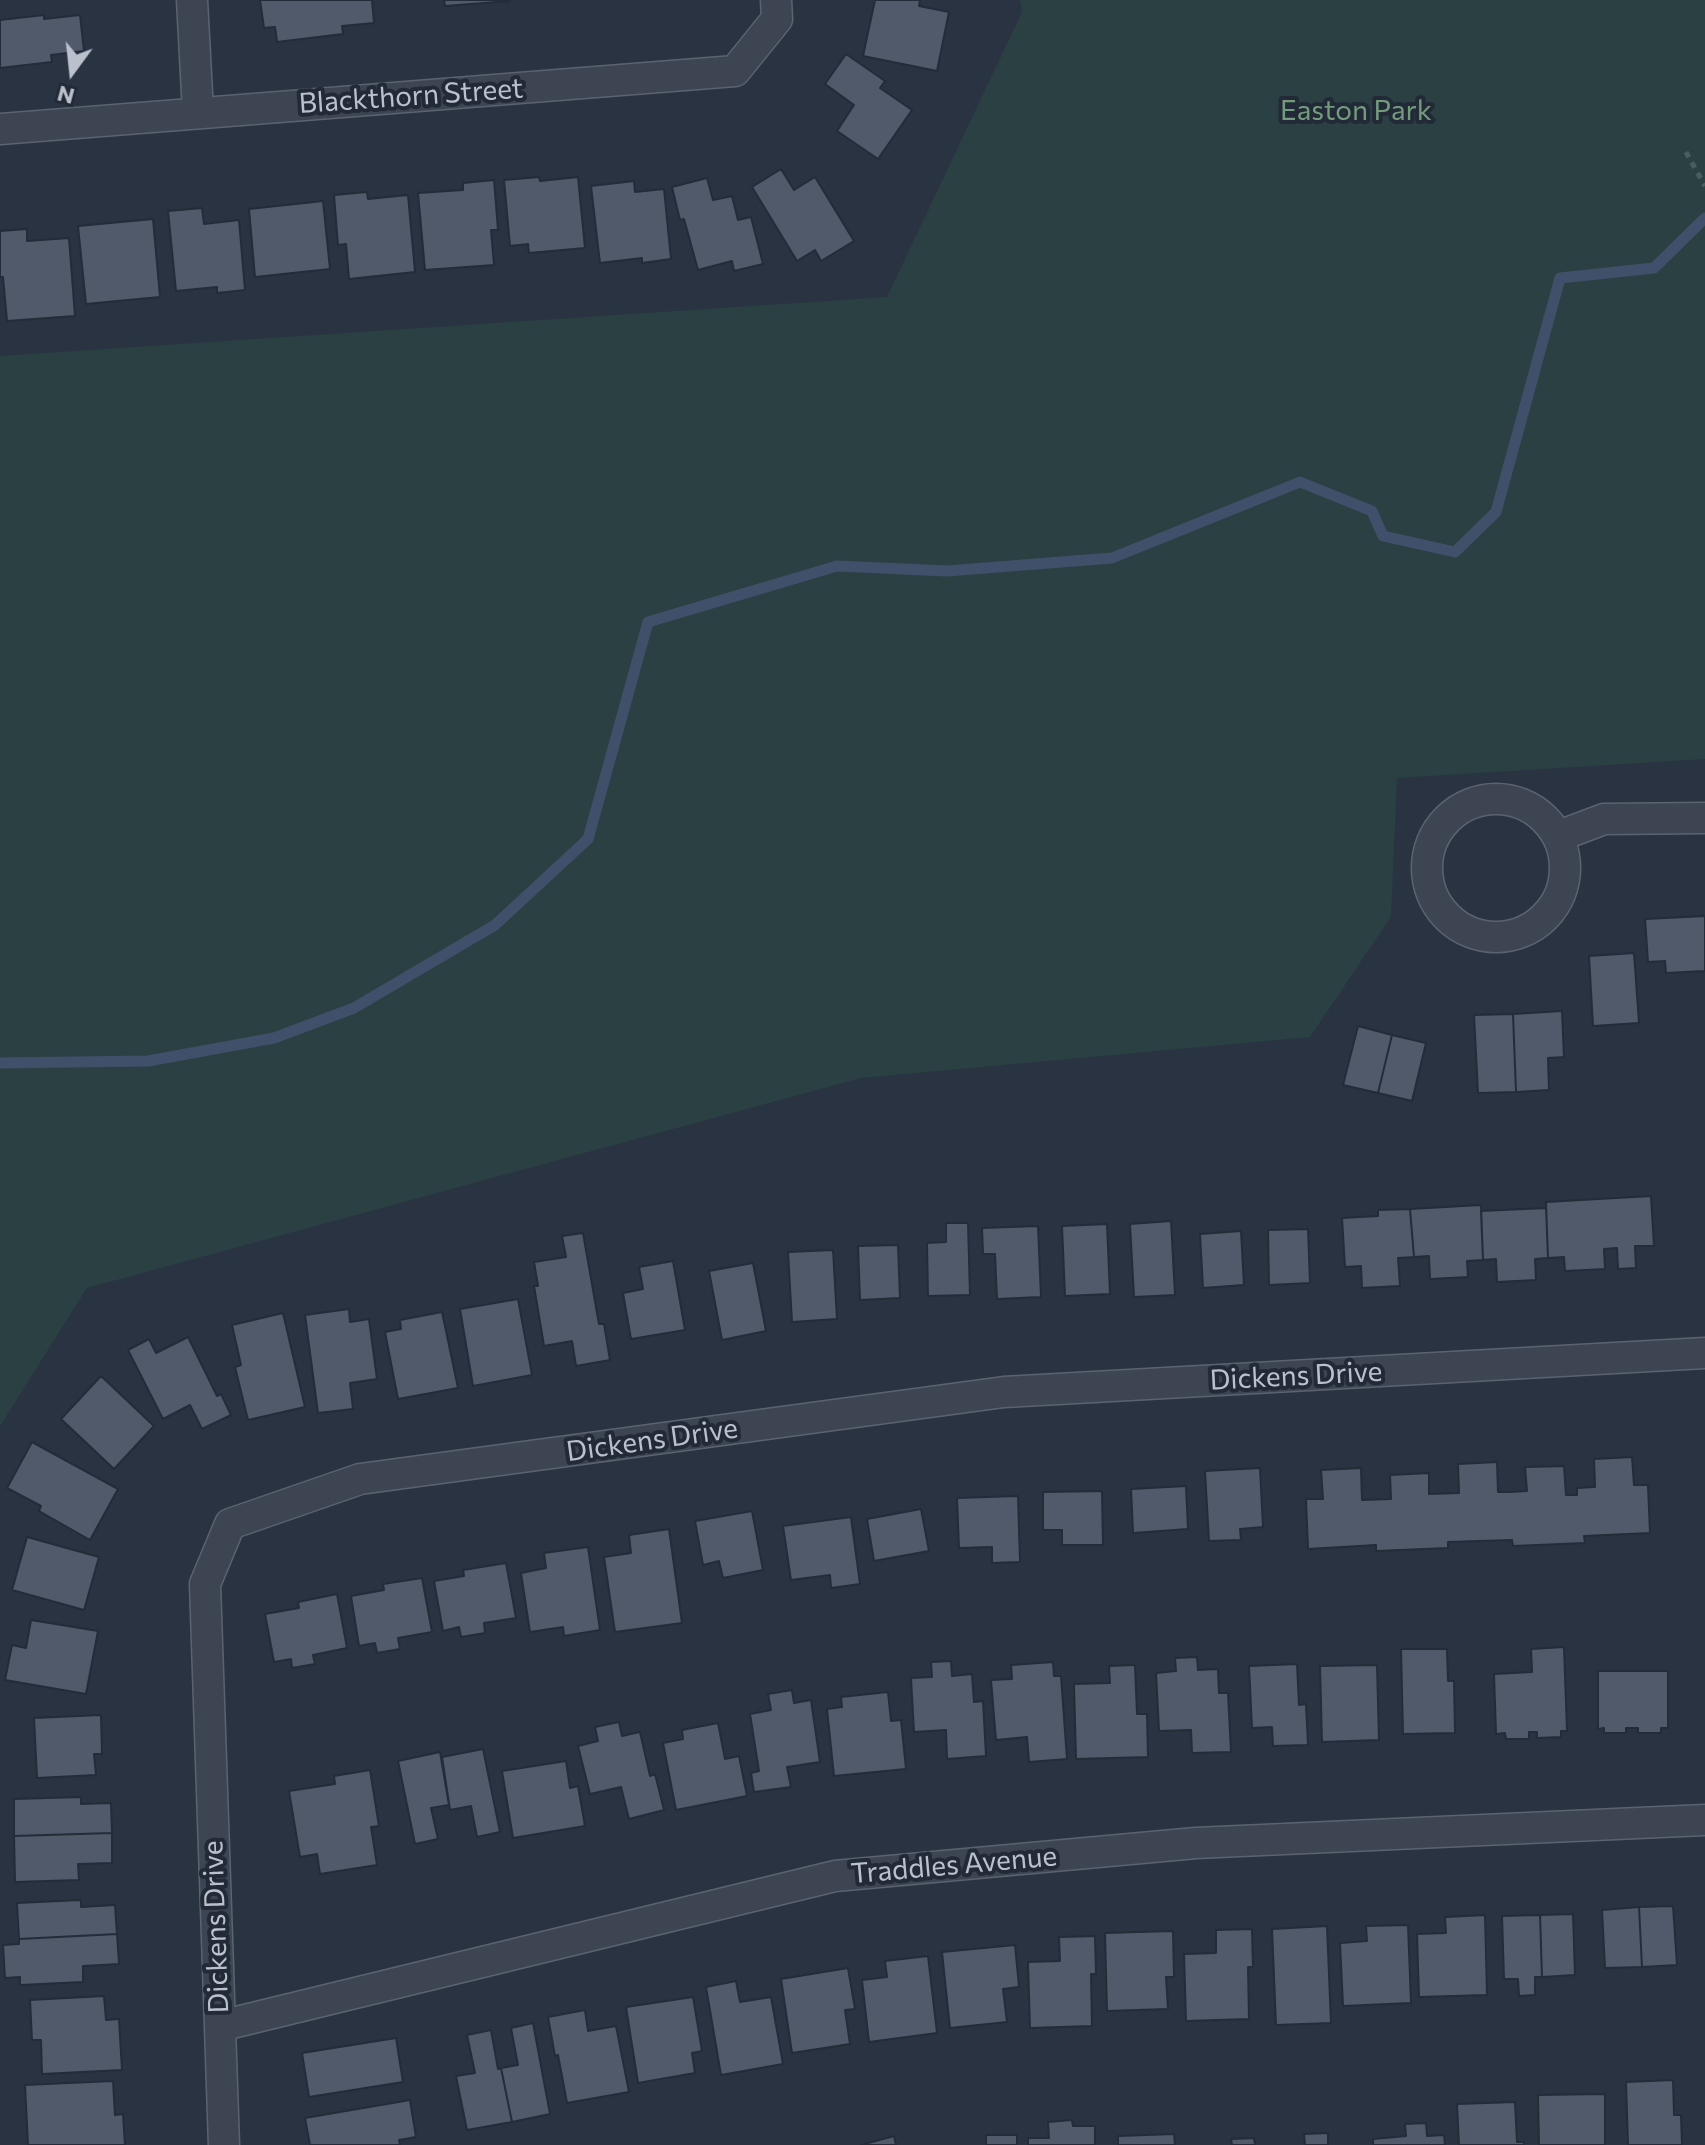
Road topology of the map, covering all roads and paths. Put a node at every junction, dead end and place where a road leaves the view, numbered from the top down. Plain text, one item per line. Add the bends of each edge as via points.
1 (192, 0) edge
2 (776, 0) edge
3 (198, 112) junction
4 (0, 129) edge
5 (1686, 152) dead end
6 (1705, 186) edge
7 (1705, 818) edge
8 (1559, 836) junction
9 (1705, 1353) edge
10 (1705, 1820) edge
11 (220, 2026) junction
12 (224, 2145) edge

1 - 3 street
2 - 3 street, Blackthorn Street via 777,19 735,71
3 - 4 street, Blackthorn Street
5 - 6 path
7 - 8 street via 1604,819
8 - 8 street via 1566,861 1564,883 1555,905 1520,934 1474,934 1438,907 1426,864 1442,823 1460,808 1481,800 1527,805
9 - 11 street, Dickens Drive via 1004,1392 360,1479 230,1524 205,1584
10 - 11 street, Traddles Avenue via 1196,1843 835,1876
11 - 12 street, Dickens Drive

